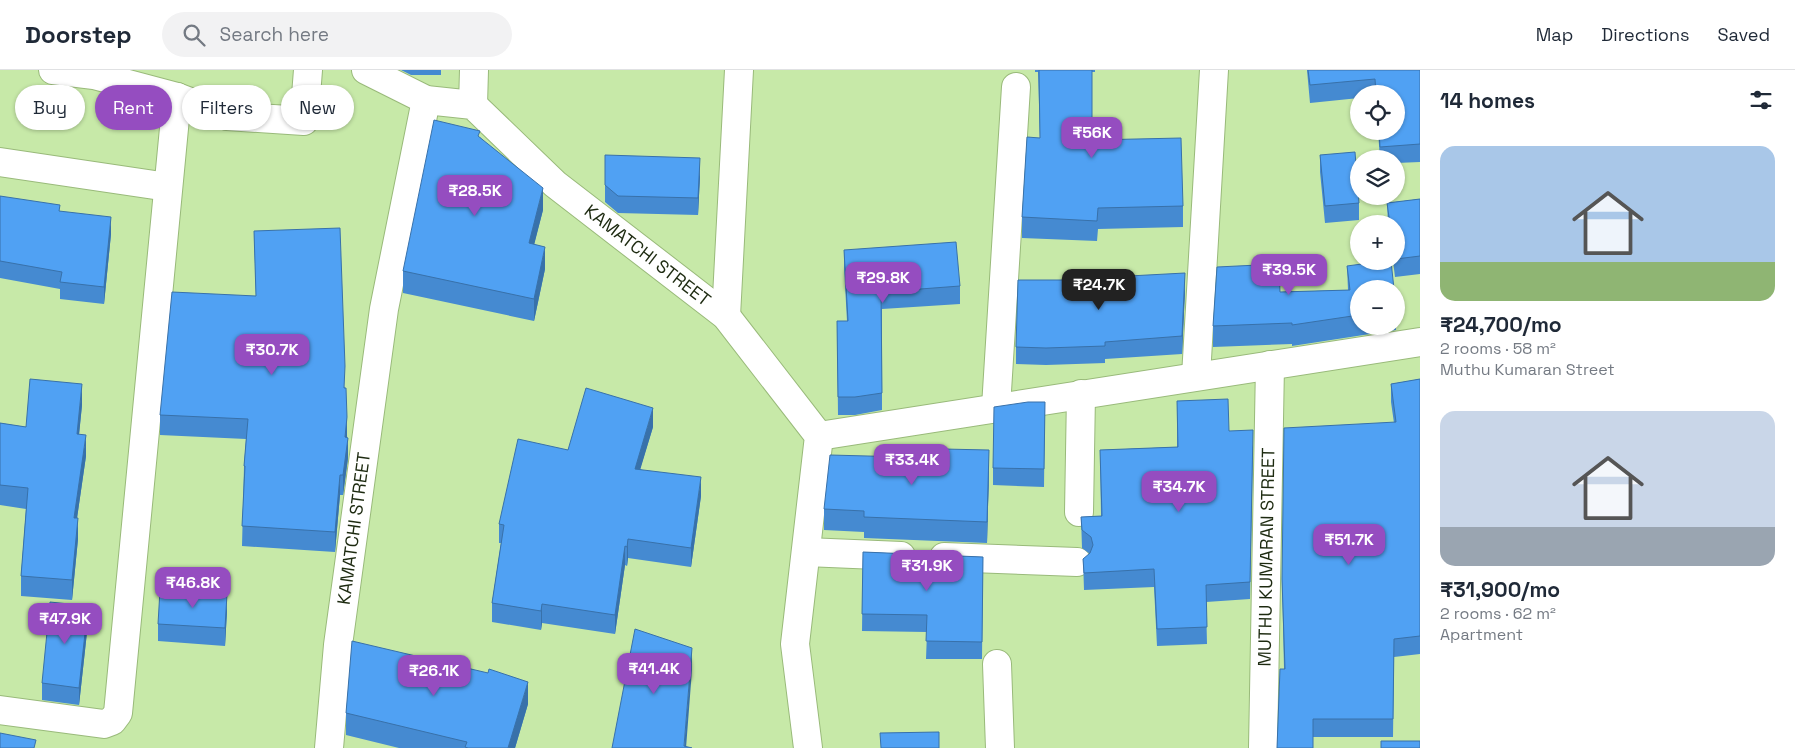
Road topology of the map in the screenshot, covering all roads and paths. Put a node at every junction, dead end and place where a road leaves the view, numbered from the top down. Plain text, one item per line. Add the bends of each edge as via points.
1 (53, 70) edge
2 (308, 70) edge
3 (366, 70) edge
4 (474, 70) edge
5 (739, 70) edge
6 (1214, 70) edge
7 (1016, 87) dead end
8 (177, 97) junction
9 (426, 100) junction
10 (473, 105) junction
11 (0, 162) edge
12 (168, 187) junction
13 (726, 316) junction
14 (1420, 342) edge
15 (1270, 365) junction
16 (1196, 376) junction
17 (1081, 394) junction
18 (996, 408) junction
19 (819, 436) junction
20 (1079, 512) dead end
21 (806, 552) junction
22 (1077, 562) dead end
23 (997, 664) dead end
24 (0, 710) edge
25 (329, 748) edge
26 (808, 748) edge
27 (1000, 748) edge
28 (1263, 748) edge

1 - 8 street via 94,75
2 - 8 street via 304,121 227,116
3 - 9 street
4 - 10 street
5 - 13 street, KAMATCHI STREET
6 - 16 street
7 - 18 street
8 - 12 street
9 - 10 street
9 - 25 street, KAMATCHI STREET via 384,309 338,645
10 - 13 street, KAMATCHI STREET via 556,184
11 - 12 street
12 - 24 street via 118,713 112,721 104,724
13 - 19 street
14 - 15 street
15 - 16 street
15 - 28 street, MUTHU KUMARAN STREET
16 - 17 street
17 - 18 street
17 - 20 street
18 - 19 street
19 - 21 street
21 - 22 street
21 - 26 street via 795,644
23 - 27 street

